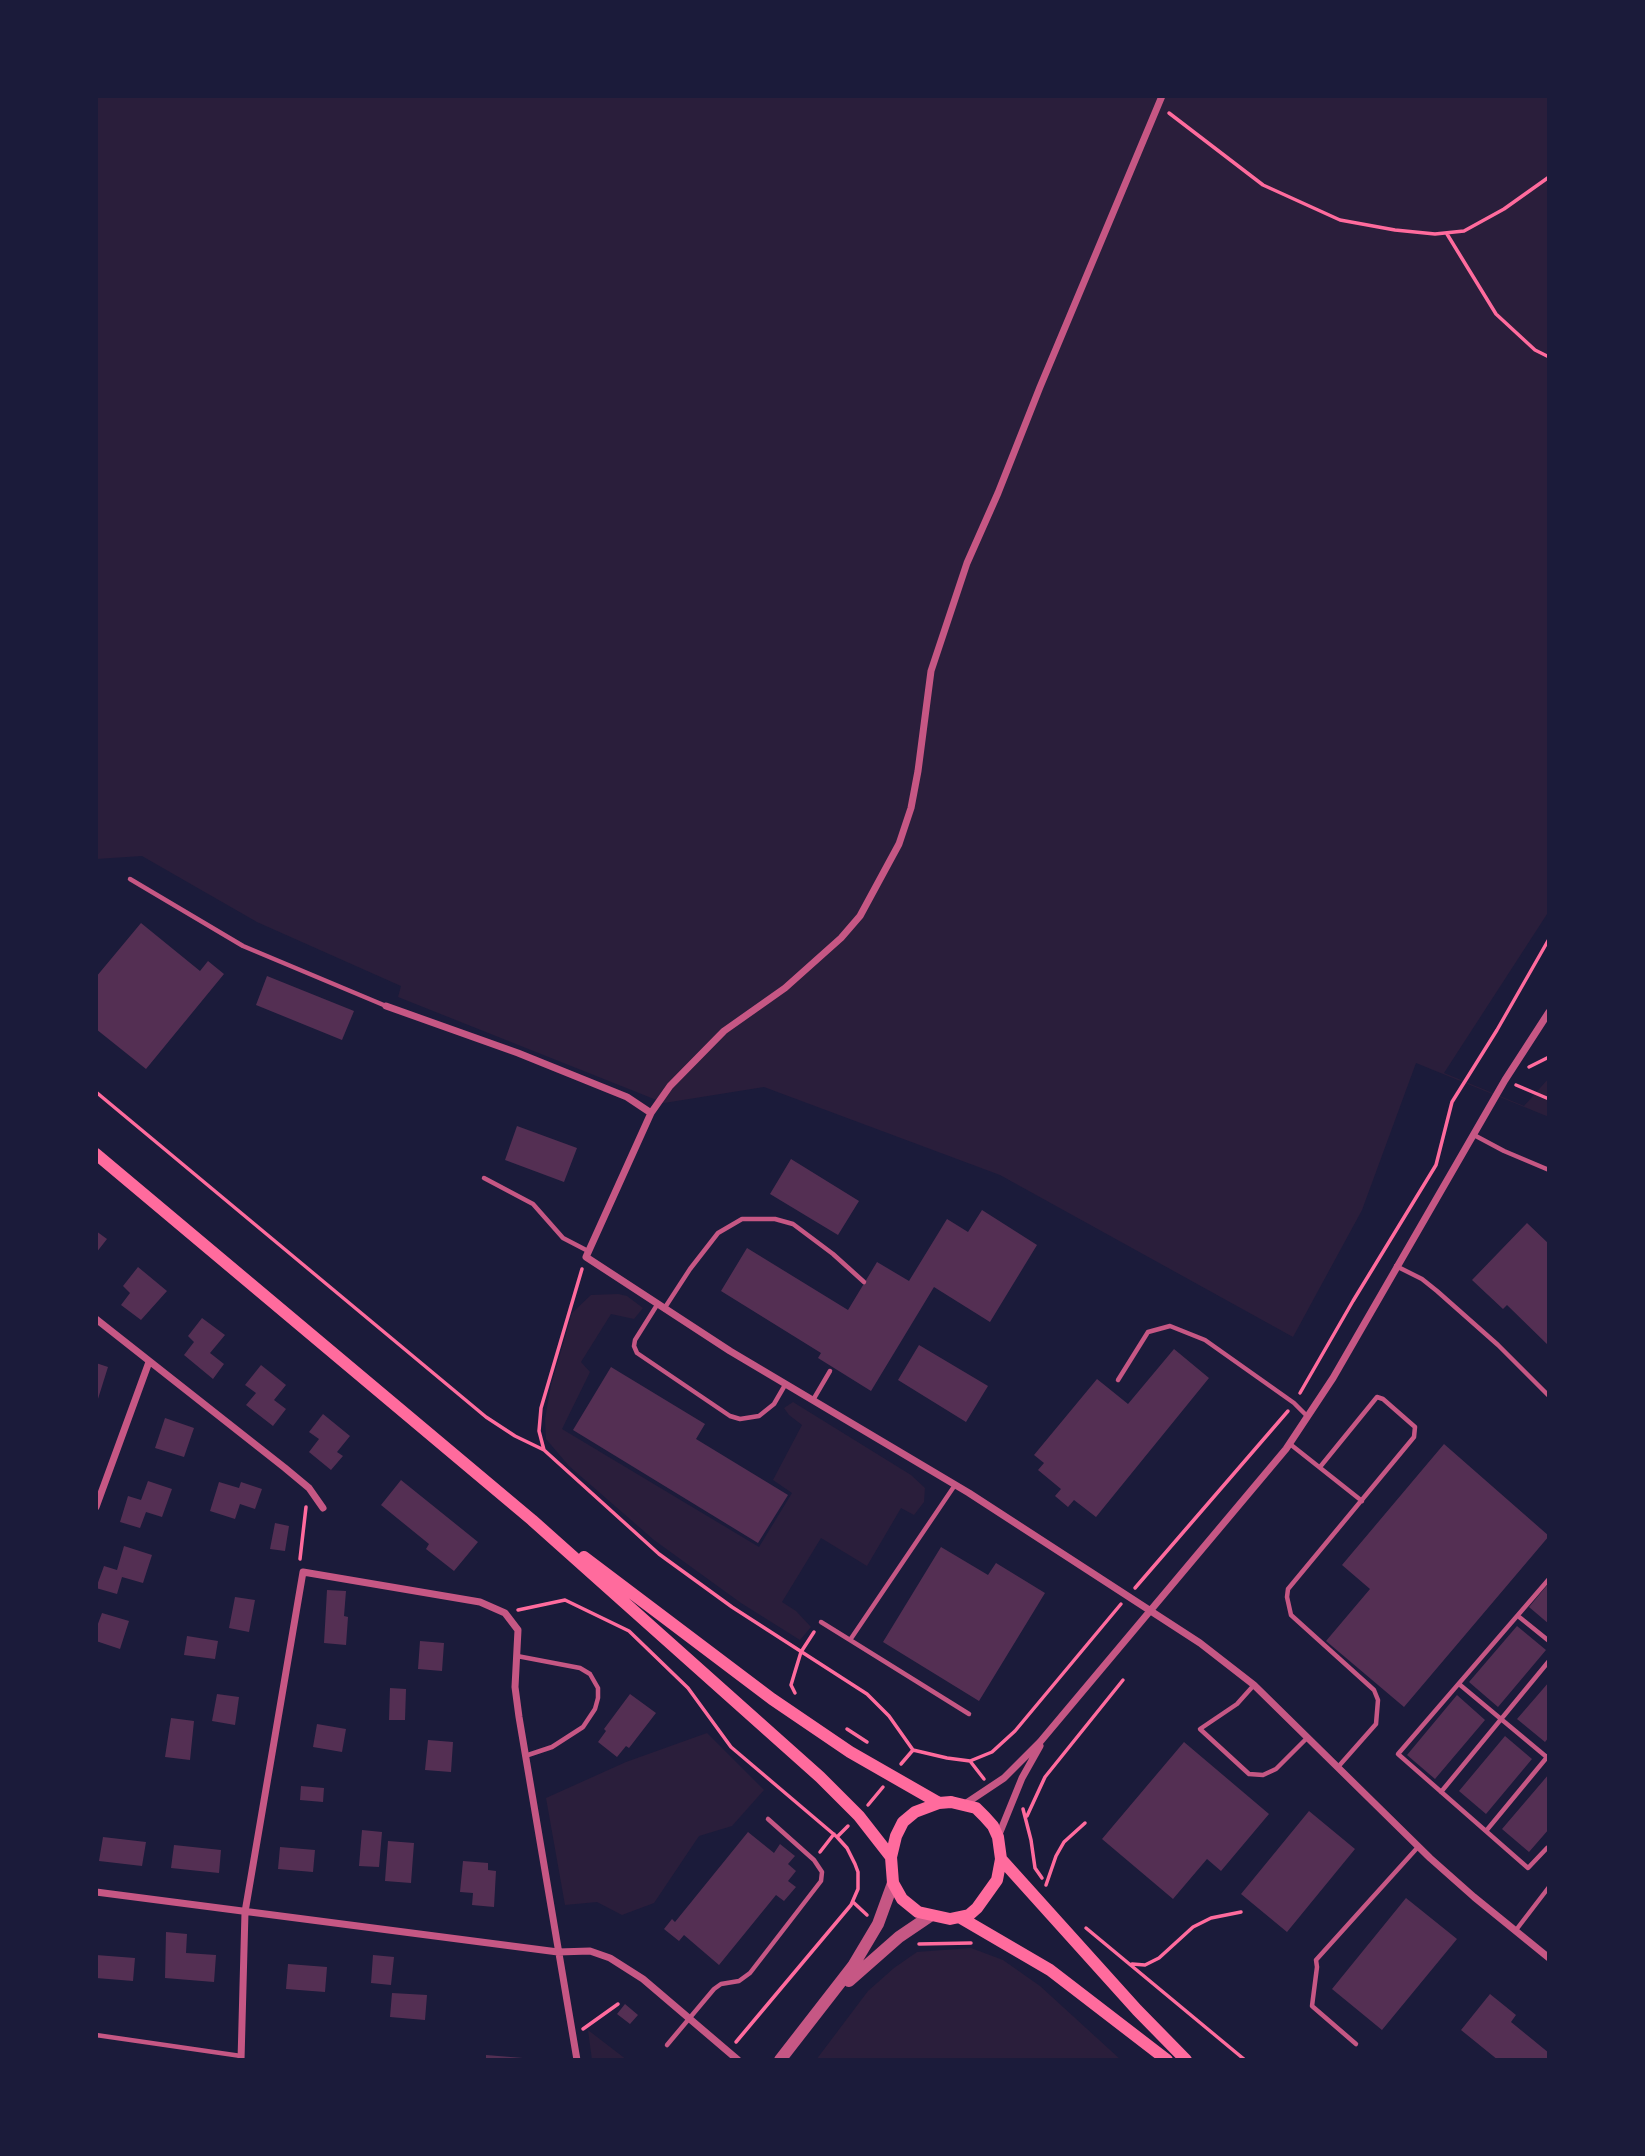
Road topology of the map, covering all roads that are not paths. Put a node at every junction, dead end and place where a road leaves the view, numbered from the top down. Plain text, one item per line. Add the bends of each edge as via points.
1 (1162, 96) edge
2 (130, 879) dead end
3 (386, 1006) joint
4 (1549, 1012) edge
5 (651, 1113) junction
6 (1473, 1134) junction
7 (96, 1154) edge
8 (1549, 1170) edge
9 (484, 1178) dead end
10 (587, 1254) junction
11 (1396, 1266) junction
12 (864, 1282) dead end
13 (660, 1307) junction
14 (96, 1319) edge
15 (149, 1362) junction
16 (830, 1371) dead end
17 (1118, 1380) dead end
18 (786, 1384) junction
19 (1549, 1396) edge
20 (813, 1400) junction
21 (1309, 1417) junction
22 (1290, 1444) junction
23 (1320, 1467) junction
24 (955, 1485) junction
25 (1362, 1501) junction
26 (96, 1507) edge
27 (323, 1508) dead end
28 (532, 1520) junction
29 (1549, 1579) edge
30 (1151, 1613) junction
31 (1518, 1616) junction
32 (821, 1622) road end
33 (849, 1640) junction
34 (1549, 1641) edge
35 (516, 1656) junction
36 (1549, 1661) edge
37 (1254, 1685) junction
38 (1459, 1685) junction
39 (969, 1714) dead end
40 (1501, 1719) junction
41 (1047, 1733) junction
42 (1308, 1736) junction
43 (524, 1756) junction
44 (1548, 1757) edge
45 (1338, 1767) junction
46 (1441, 1791) junction
47 (939, 1803) junction
48 (965, 1804) junction
49 (768, 1819) dead end
50 (1486, 1831) junction
51 (998, 1837) junction
52 (1418, 1847) junction
53 (1549, 1850) edge
54 (891, 1857) junction
55 (1001, 1859) junction
56 (893, 1883) junction
57 (1549, 1887) edge
58 (96, 1892) edge
59 (245, 1912) junction
60 (930, 1916) junction
61 (961, 1918) junction
62 (1515, 1931) junction
63 (558, 1952) junction
64 (1549, 1958) edge
65 (830, 1997) junction
66 (689, 2018) junction
67 (96, 2035) edge
68 (1356, 2044) dead end
69 (667, 2045) dead end
70 (241, 2058) edge
71 (577, 2060) edge
72 (738, 2060) edge
73 (780, 2060) edge
74 (1167, 2060) edge
75 (1186, 2060) edge

1 - 5 street via 967,564 931,671 911,808 878,886 841,938 785,988 724,1031 670,1086
2 - 3 lane via 243,946
3 - 5 street via 627,1097
4 - 6 street
5 - 10 street
6 - 8 lane
6 - 11 street
7 - 28 main road
9 - 10 lane via 533,1204 564,1238
10 - 13 street
11 - 19 lane via 1437,1291
11 - 21 street
12 - 13 lane via 793,1224 742,1219 718,1233
13 - 18 street
13 - 18 lane via 635,1340 637,1353 730,1416 759,1416 774,1404
14 - 15 street
15 - 26 street
15 - 27 street via 309,1488
16 - 20 lane
17 - 21 lane via 1148,1332 1170,1326 1205,1340
18 - 20 street
20 - 24 street
21 - 22 street
22 - 23 lane
22 - 30 street
23 - 25 lane
23 - 25 lane via 1373,1400 1383,1399 1415,1427 1414,1437
24 - 30 street
24 - 33 lane
25 - 45 lane via 1288,1589 1287,1597 1291,1615 1374,1690 1378,1700 1376,1724
28 - 47 main road via 772,1699
28 - 54 main road via 762,1723 859,1815
29 - 31 lane
30 - 37 street
30 - 41 street
31 - 34 lane
31 - 38 lane
32 - 33 lane
33 - 39 lane
35 - 43 street
35 - 43 lane via 580,1668 598,1688 595,1709 583,1727 552,1748
35 - 59 street via 518,1630 505,1613 480,1602 303,1572
36 - 40 lane
37 - 42 street
37 - 42 lane via 1237,1704 1200,1729 1249,1774 1263,1775 1276,1769
38 - 40 lane
38 - 46 lane via 1398,1754
40 - 44 lane
40 - 46 lane
41 - 48 street via 1004,1778
41 - 51 street
42 - 45 street
43 - 63 street
44 - 50 lane
45 - 52 street
46 - 50 lane
47 - 48 main road
47 - 54 main road via 903,1822
48 - 51 main road via 985,1817
49 - 66 lane via 814,1860 822,1872 821,1881 750,1973 714,1989
50 - 53 lane via 1528,1868
51 - 55 main road
52 - 62 street
52 - 68 lane via 1316,1960 1312,2006
54 - 56 main road
55 - 61 main road via 992,1889 977,1908
55 - 75 main road
56 - 60 main road via 909,1906
56 - 65 street via 878,1924
57 - 62 lane
58 - 59 street
59 - 63 street
59 - 70 street
60 - 61 main road
60 - 65 street
61 - 74 main road via 1050,1970
62 - 64 street
63 - 66 street via 590,1951 610,1958
63 - 71 street
65 - 73 street
66 - 69 lane
66 - 72 street
67 - 70 lane

